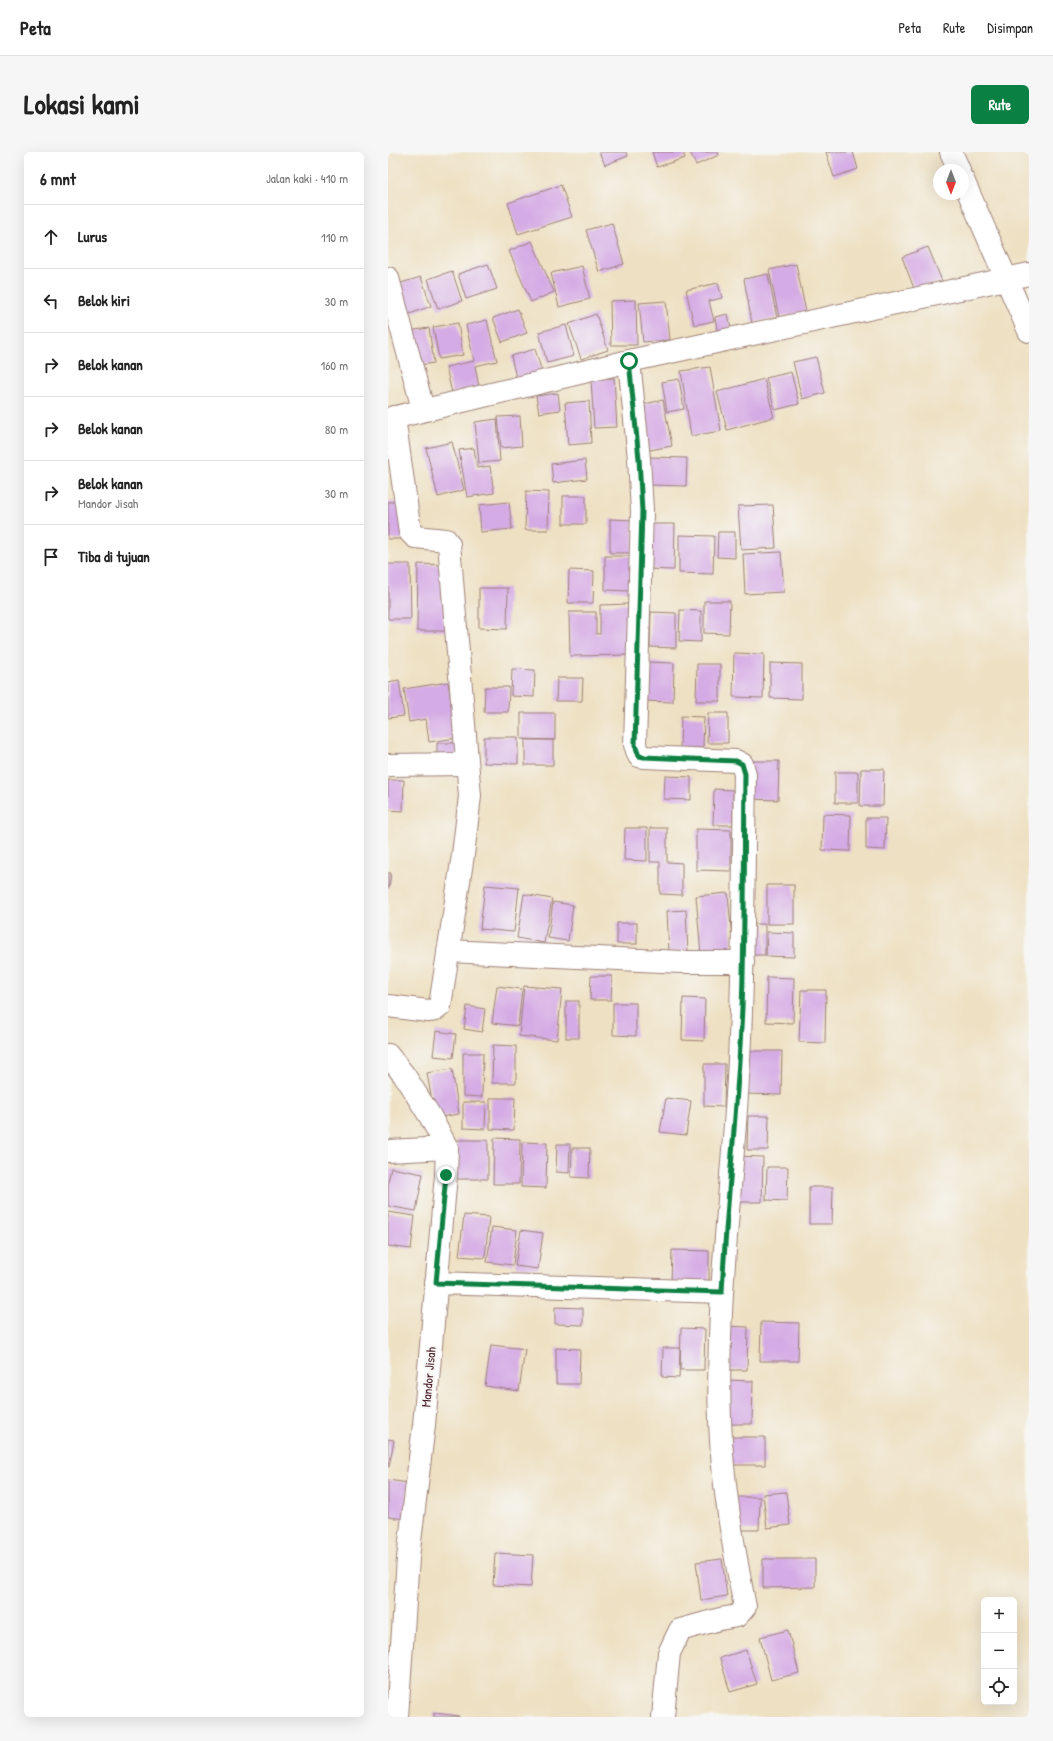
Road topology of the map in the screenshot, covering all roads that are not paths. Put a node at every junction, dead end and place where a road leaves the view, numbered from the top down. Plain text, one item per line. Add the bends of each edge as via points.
1 (951, 152) edge
2 (956, 164) edge
3 (969, 194) edge
4 (1029, 274) edge
5 (388, 278) edge
6 (1006, 279) junction
7 (1029, 331) edge
8 (629, 361) junction
9 (423, 410) junction
10 (391, 418) edge
11 (466, 764) junction
12 (388, 765) edge
13 (448, 952) junction
14 (742, 962) junction
15 (388, 1006) edge
16 (388, 1055) edge
17 (447, 1148) junction
18 (388, 1151) edge
19 (436, 1283) junction
20 (722, 1292) junction
21 (397, 1717) edge
22 (663, 1717) edge

1 - 2 street
3 - 6 street
4 - 6 street
5 - 9 street
6 - 7 street
6 - 8 street
8 - 9 street
8 - 14 street via 642,511 636,748 642,757 736,761 743,767 745,774
9 - 10 street
10 - 11 street via 410,532 415,537 446,540 449,544
11 - 12 street
11 - 13 street via 470,796
13 - 14 street via 682,962
13 - 15 street via 440,1006 428,1011
14 - 20 street via 737,1102
16 - 17 street via 404,1075
17 - 18 street
17 - 19 street, Mandor Jisah
19 - 20 street
19 - 21 street, Mandor Jisah via 424,1425 408,1558
20 - 22 street via 720,1421 734,1553 745,1607 737,1616 680,1630 669,1653

